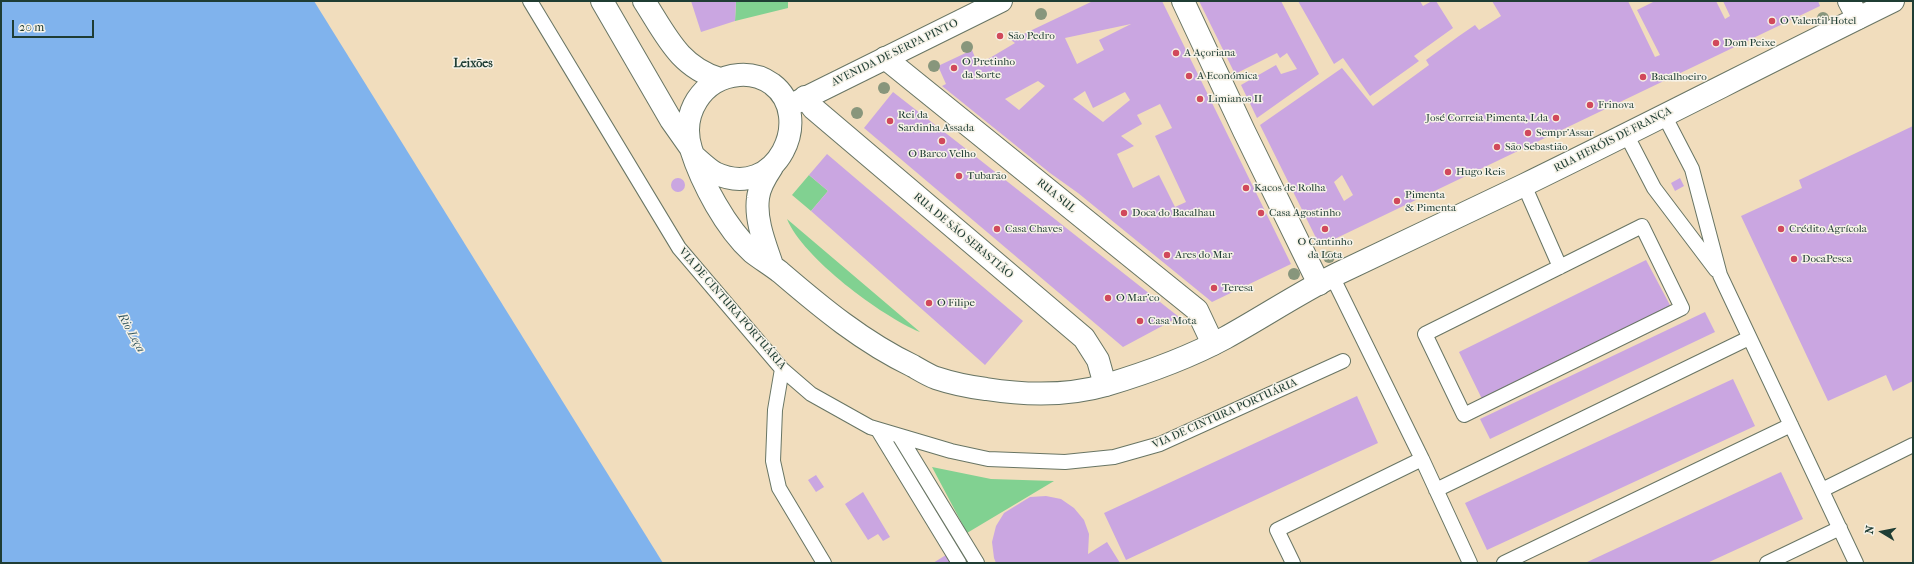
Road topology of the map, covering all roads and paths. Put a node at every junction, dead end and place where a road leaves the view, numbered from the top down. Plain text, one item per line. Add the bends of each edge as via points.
1 (530, 1) edge
2 (602, 1) edge
3 (644, 1) edge
4 (1001, 1) edge
5 (1183, 1) edge
6 (1892, 1) edge
7 (1854, 10) edge
8 (885, 58) junction
9 (720, 79) junction
10 (797, 101) junction
11 (1664, 115) junction
12 (1626, 134) junction
13 (692, 152) junction
14 (772, 167) junction
15 (1524, 185) junction
16 (772, 265) junction
17 (1560, 267) junction
18 (1720, 275) junction
19 (1326, 280) junction
20 (1749, 338) junction
21 (1212, 344) junction
22 (1343, 361) dead end
23 (782, 369) junction
24 (1105, 385) junction
25 (1791, 425) junction
26 (878, 430) junction
27 (900, 437) junction
28 (1913, 445) edge
29 (1422, 459) junction
30 (1436, 490) junction
31 (1822, 490) junction
32 (1840, 528) junction
33 (824, 563) edge
34 (959, 563) edge
35 (977, 563) edge
36 (1293, 563) edge
37 (1470, 563) edge
38 (1504, 563) edge
39 (1767, 563) edge
40 (1856, 563) edge

1 - 23 lane, VIA DE CINTURA PORTUÁRIA via 679,248
2 - 13 street
3 - 9 street via 674,49 704,74
4 - 8 street, AVENIDA DE SERPA PINTO
5 - 19 street via 1244,132
6 - 7 street, RUA HERÓIS DE FRANÇA
7 - 11 street, RUA HERÓIS DE FRANÇA
8 - 10 street, AVENIDA DE SERPA PINTO
8 - 21 street, RUA SUL via 1197,310
9 - 10 street via 747,75 760,78 773,85 783,95
9 - 13 street via 710,84 695,101 689,126
10 - 14 street via 788,138
10 - 24 street, RUA DE SÃO SEBASTIÃO via 813,108 1084,338 1098,360
11 - 12 street, RUA HERÓIS DE FRANÇA
11 - 18 lane via 1692,169
12 - 15 street, RUA HERÓIS DE FRANÇA
12 - 18 lane via 1654,188
13 - 14 street via 712,172 732,178 747,179 758,176
13 - 16 street, RUA HERÓIS DE FRANÇA via 712,196 736,233 753,253
14 - 16 street via 763,182 758,198 760,221
15 - 17 lane
15 - 19 street, RUA HERÓIS DE FRANÇA
16 - 24 street, RUA HERÓIS DE FRANÇA via 845,326 890,355 937,378 986,389 1039,393
17 - 17 lane via 1425,334 1464,415 1682,308 1642,226
18 - 20 lane
19 - 21 street, RUA HERÓIS DE FRANÇA
19 - 29 lane
20 - 25 lane
20 - 30 lane
21 - 24 street, RUA HERÓIS DE FRANÇA via 1160,367
22 - 27 lane, VIA DE CINTURA PORTUÁRIA via 1160,444 1114,457 1065,462 988,459
23 - 26 lane, VIA DE CINTURA PORTUÁRIA via 811,394
23 - 33 lane via 775,410 773,461 779,488
25 - 31 lane
25 - 38 lane
26 - 27 lane, VIA DE CINTURA PORTUÁRIA
26 - 34 lane
27 - 35 lane
28 - 31 lane
29 - 30 lane
29 - 36 lane via 1277,530
30 - 37 lane
31 - 32 lane
32 - 39 lane
32 - 40 lane

